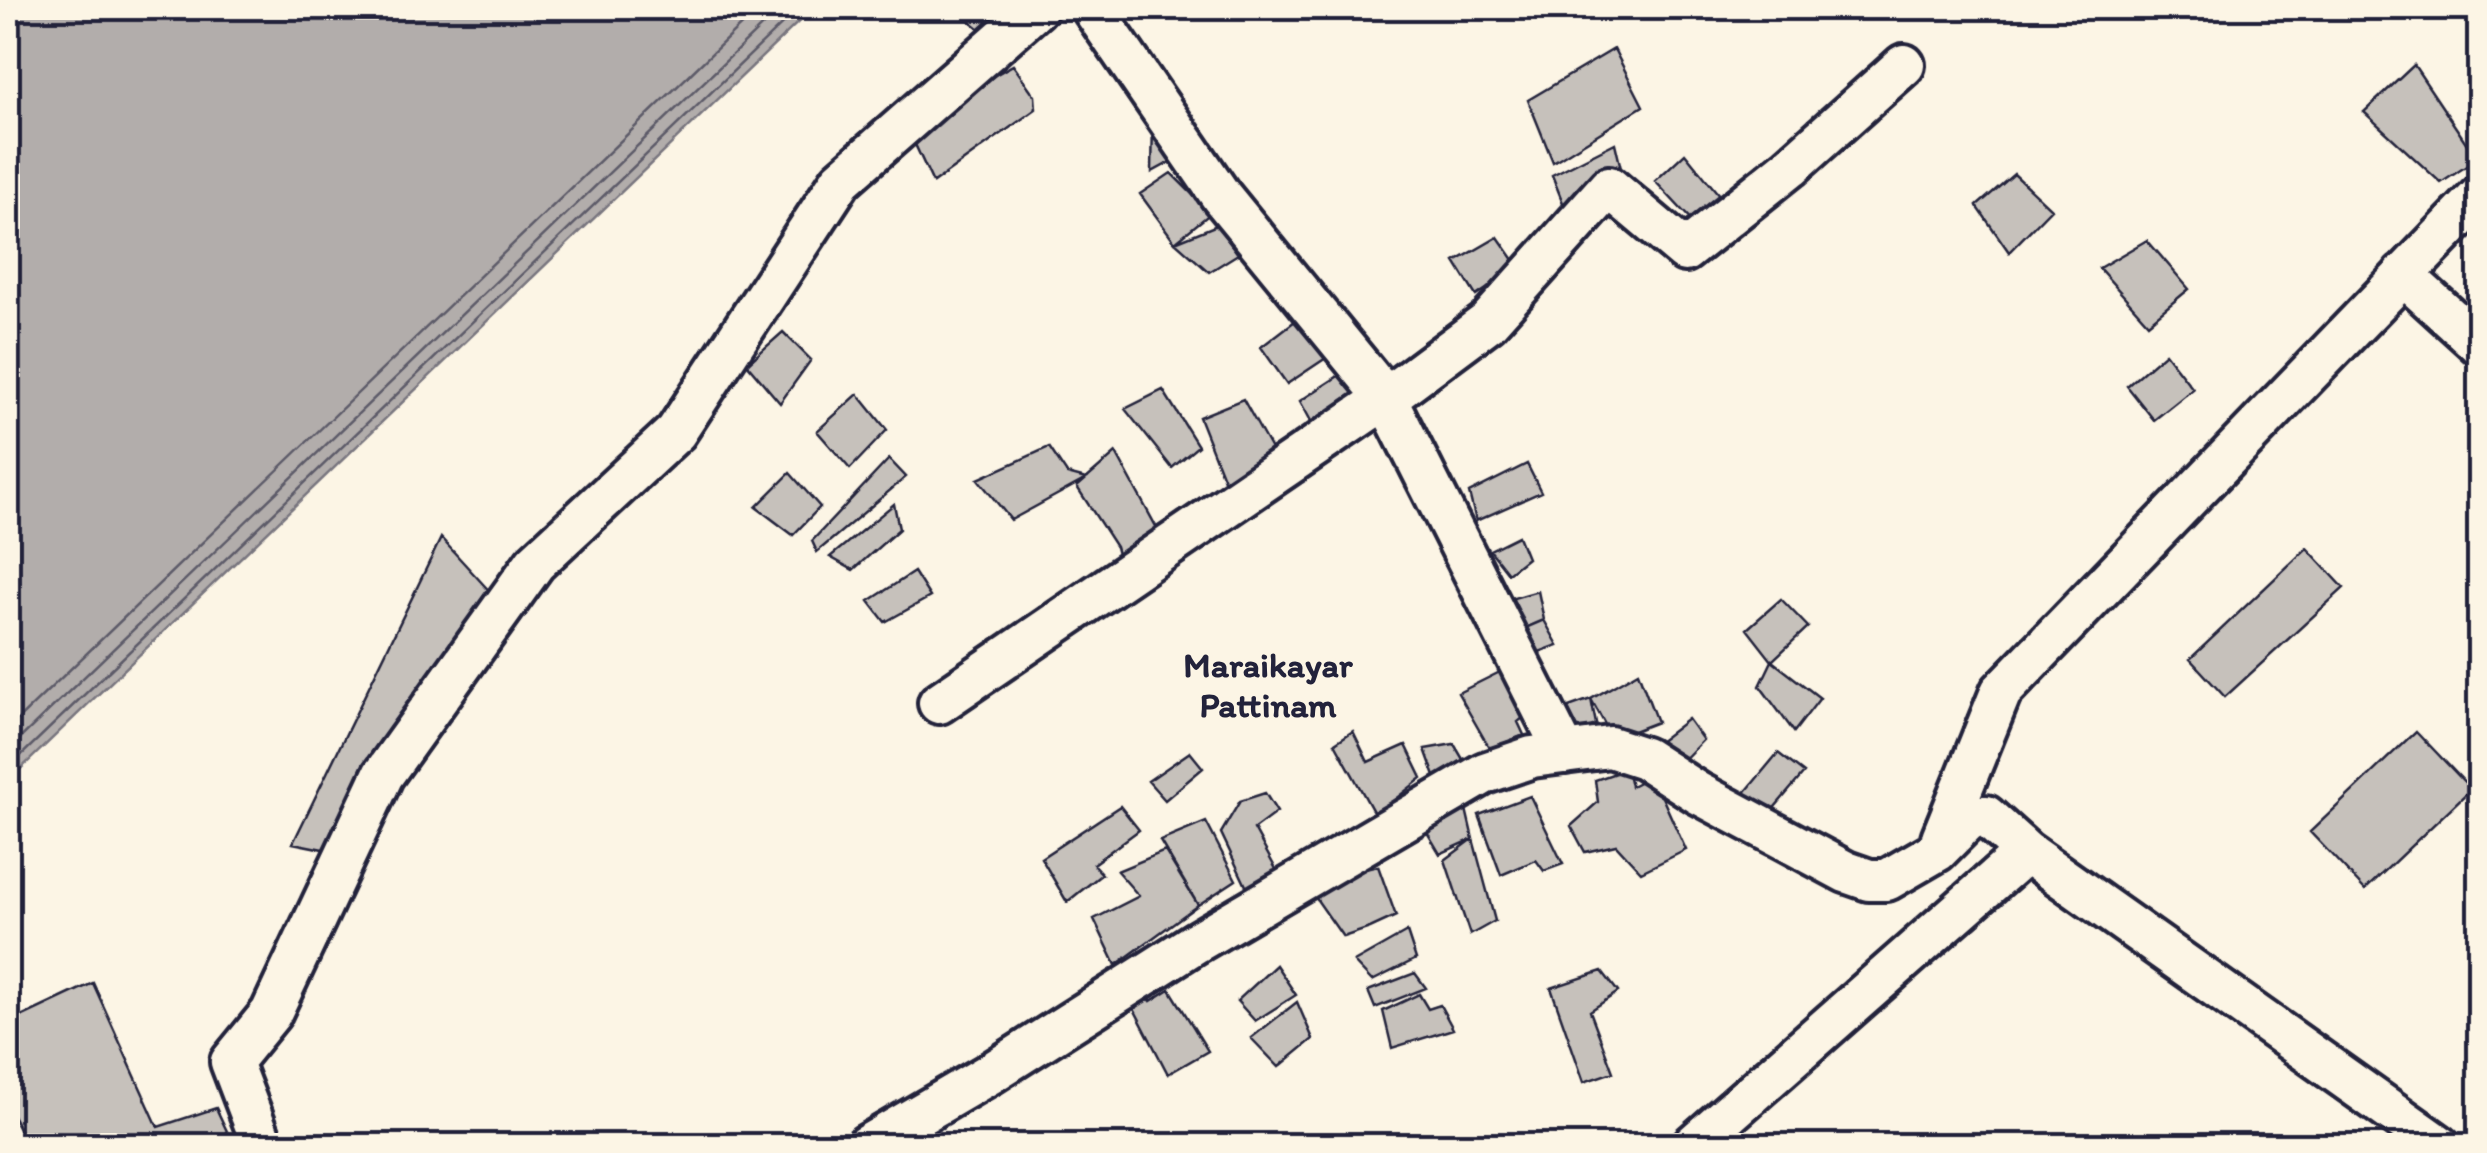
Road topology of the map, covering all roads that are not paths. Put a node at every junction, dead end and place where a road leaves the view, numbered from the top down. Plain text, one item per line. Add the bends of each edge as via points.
1 (1037, 8) edge
2 (1092, 8) edge
3 (1904, 64) dead end
4 (2480, 196) edge
5 (2403, 275) junction
6 (2480, 345) edge
7 (1386, 398) junction
8 (939, 704) dead end
9 (1566, 753) junction
10 (1937, 851) junction
11 (2026, 852) junction
12 (262, 1146) edge
13 (866, 1146) edge
14 (1692, 1146) edge
15 (2440, 1146) edge

1 - 12 street via 841,180 676,432 535,564 383,775 271,1012 231,1062
2 - 7 street via 1221,196
3 - 7 street via 1685,251 1609,188 1488,322
4 - 5 street
5 - 6 street
5 - 10 street via 2001,692
7 - 8 street
7 - 9 street
9 - 10 street via 1610,748 1644,758 1698,793 1869,880 1887,880
9 - 13 street via 1484,773
10 - 11 street via 1972,816 1986,816
11 - 14 street
11 - 15 street

